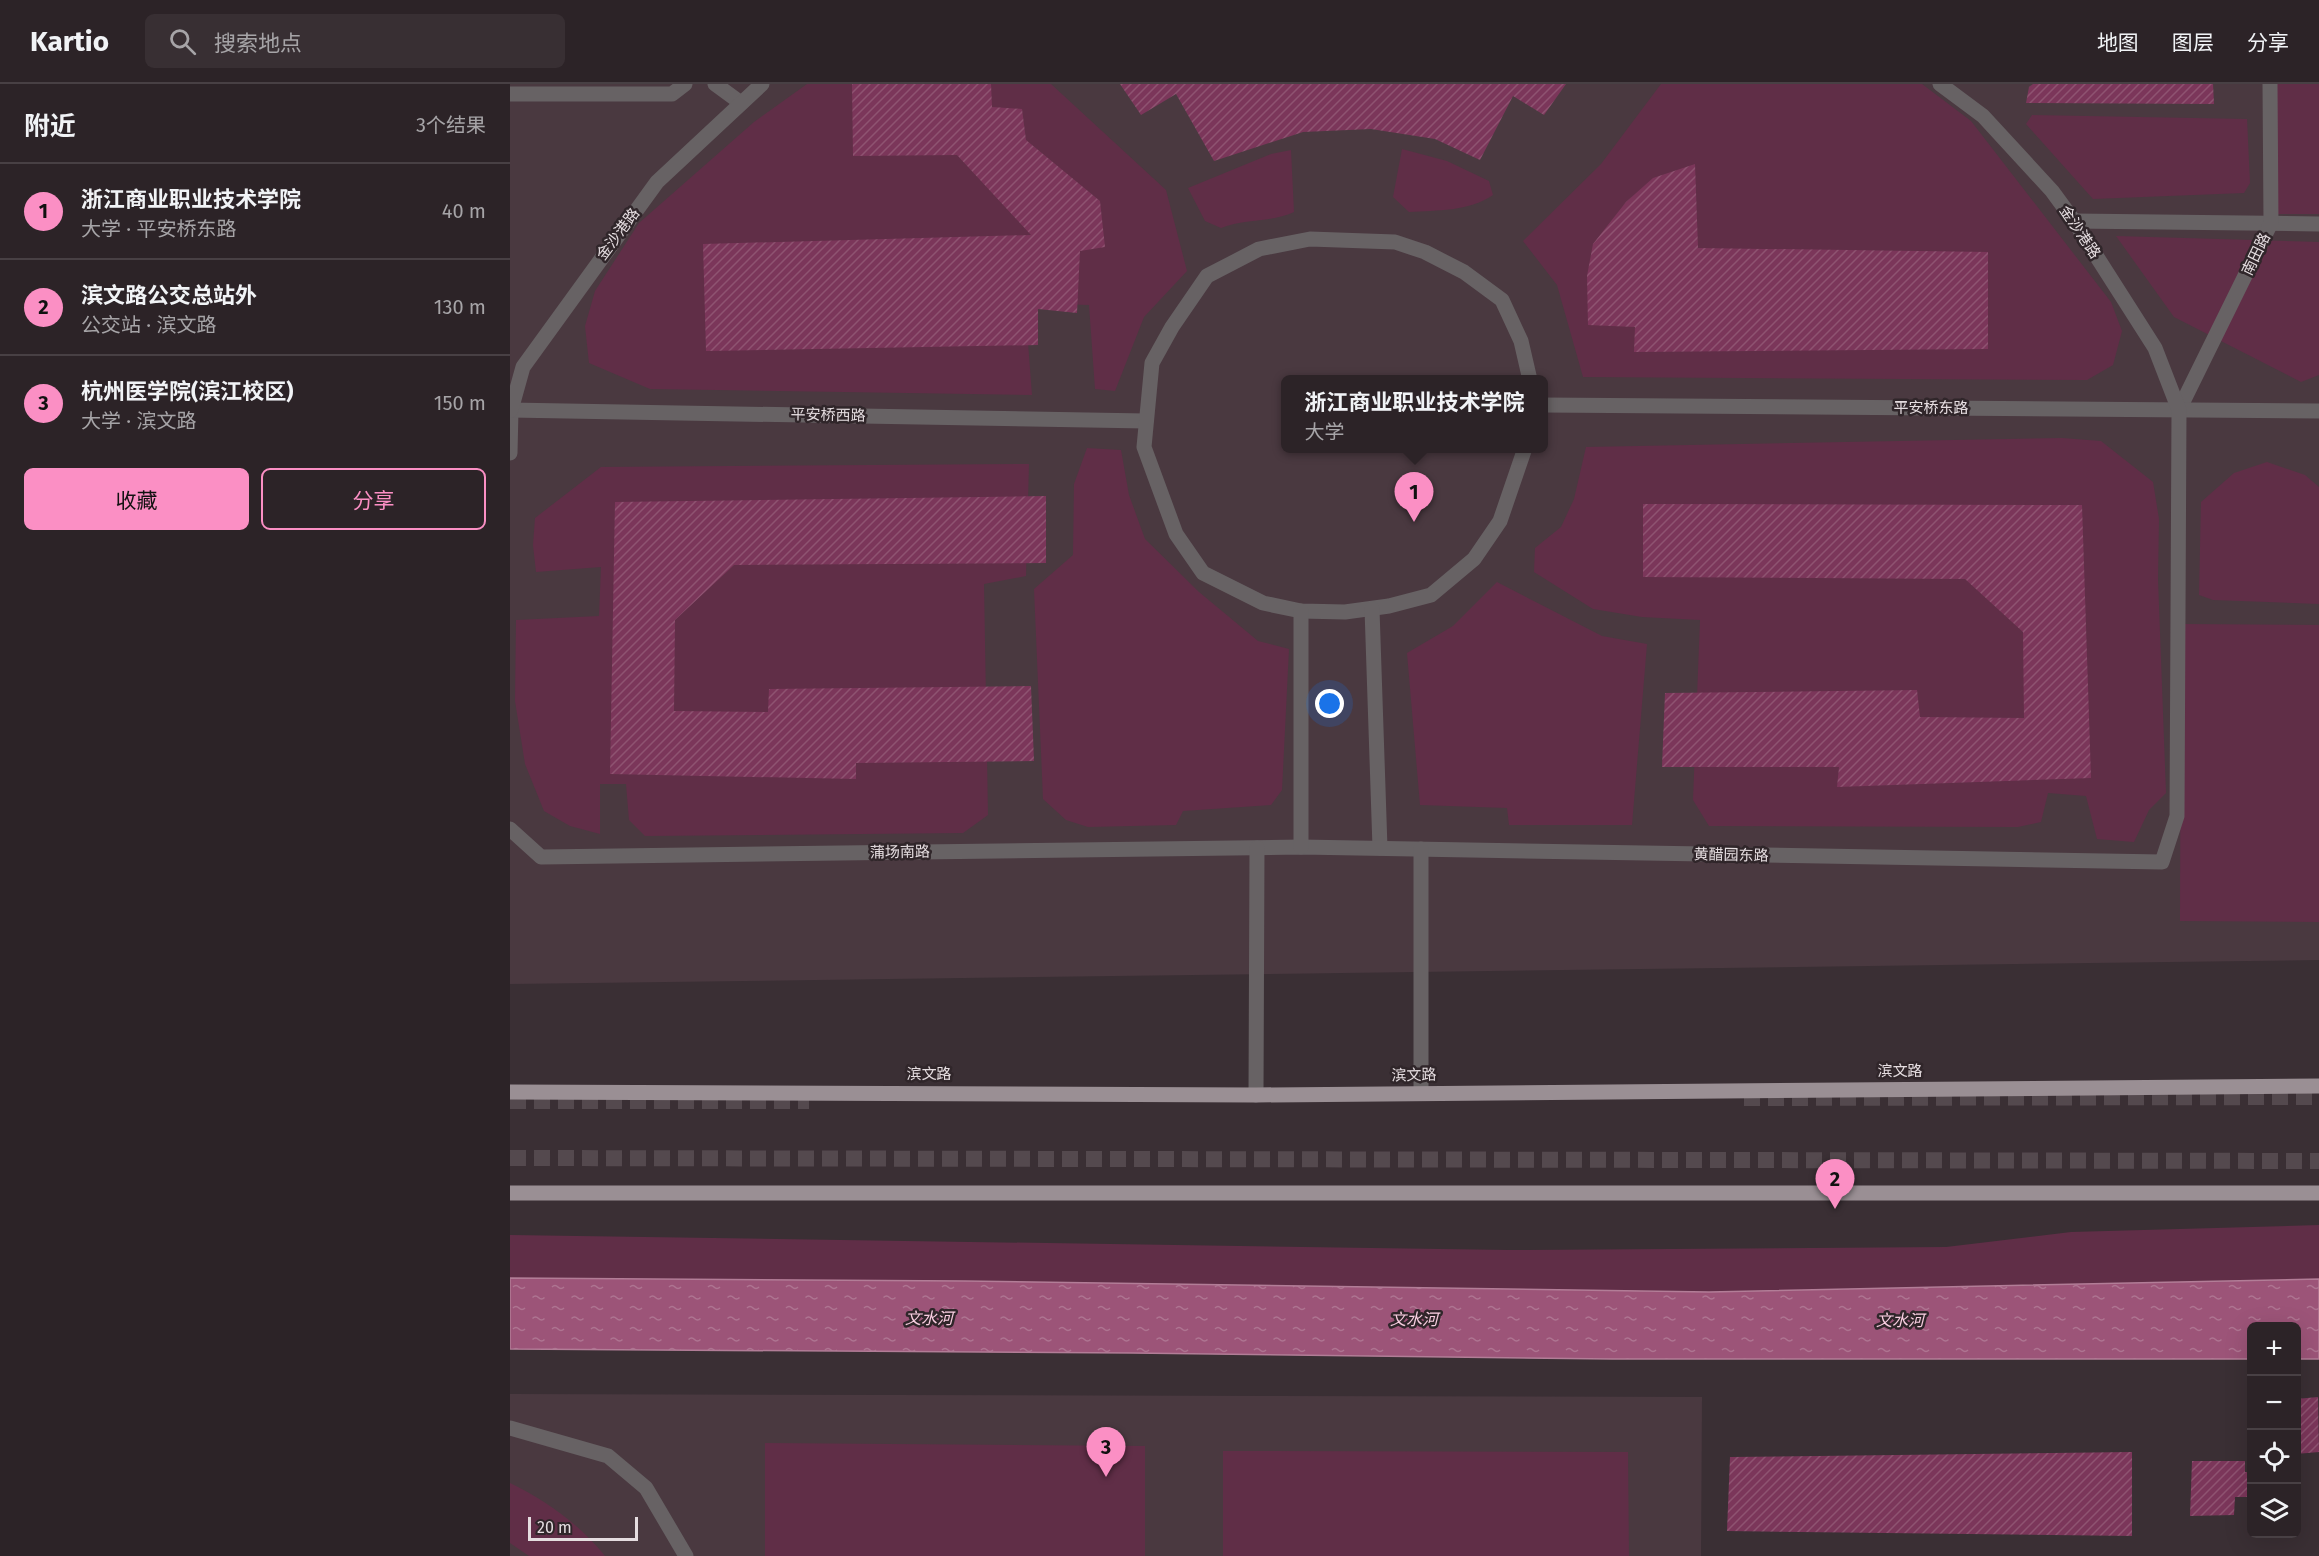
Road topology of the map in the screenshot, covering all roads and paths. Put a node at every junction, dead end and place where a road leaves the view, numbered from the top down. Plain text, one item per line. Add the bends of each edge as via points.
1 (685, 84) edge
2 (715, 84) edge
3 (762, 84) edge
4 (1940, 84) edge
5 (2270, 84) edge
6 (510, 94) edge
7 (741, 103) junction
8 (2074, 221) junction
9 (2271, 224) junction
10 (2319, 224) edge
11 (1529, 375) edge
12 (1548, 405) edge
13 (511, 410) edge
14 (2179, 410) junction
15 (2319, 411) edge
16 (1146, 421) junction
17 (510, 453) edge
18 (1523, 453) edge
19 (1372, 609) junction
20 (1301, 611) junction
21 (510, 829) edge
22 (1301, 847) junction
23 (1257, 848) junction
24 (1380, 848) junction
25 (1421, 849) junction
26 (2319, 1086) edge
27 (510, 1092) edge
28 (1421, 1093) junction
29 (1256, 1095) junction
30 (510, 1193) edge
31 (2319, 1193) edge
32 (510, 1428) edge
33 (686, 1556) edge

1 - 6 street via 672,94
2 - 7 street
3 - 7 street, 金沙港路
4 - 8 street, 金沙港路 via 1983,116 2052,191
5 - 9 street, 南田路
7 - 13 street, 金沙港路 via 657,182 523,368
8 - 9 street
8 - 14 street, 金沙港路 via 2155,348
9 - 10 street
9 - 14 street, 南田路
11 - 16 street via 1521,341 1502,300 1464,272 1395,242 1310,239 1259,249 1207,276 1152,363
12 - 14 street, 平安桥东路
13 - 16 street, 平安桥西路
13 - 17 street, 金沙港路
14 - 15 street, 平安桥东路
14 - 25 street, 黄醋园东路 via 2177,816 2162,862
16 - 20 street via 1144,447 1157,488 1176,534 1203,573 1263,603
18 - 19 street via 1500,521 1474,559 1431,595
19 - 20 street
19 - 24 street
20 - 22 street
21 - 23 street, 蒲场南路 via 542,857
22 - 23 street, 蒲场南路
22 - 24 street, 黄醋园东路
23 - 29 street
24 - 25 street, 黄醋园东路
25 - 28 street
26 - 28 main road, 滨文路
27 - 29 main road, 滨文路
28 - 29 main road, 滨文路
30 - 31 main road
32 - 33 street via 608,1455 646,1488

